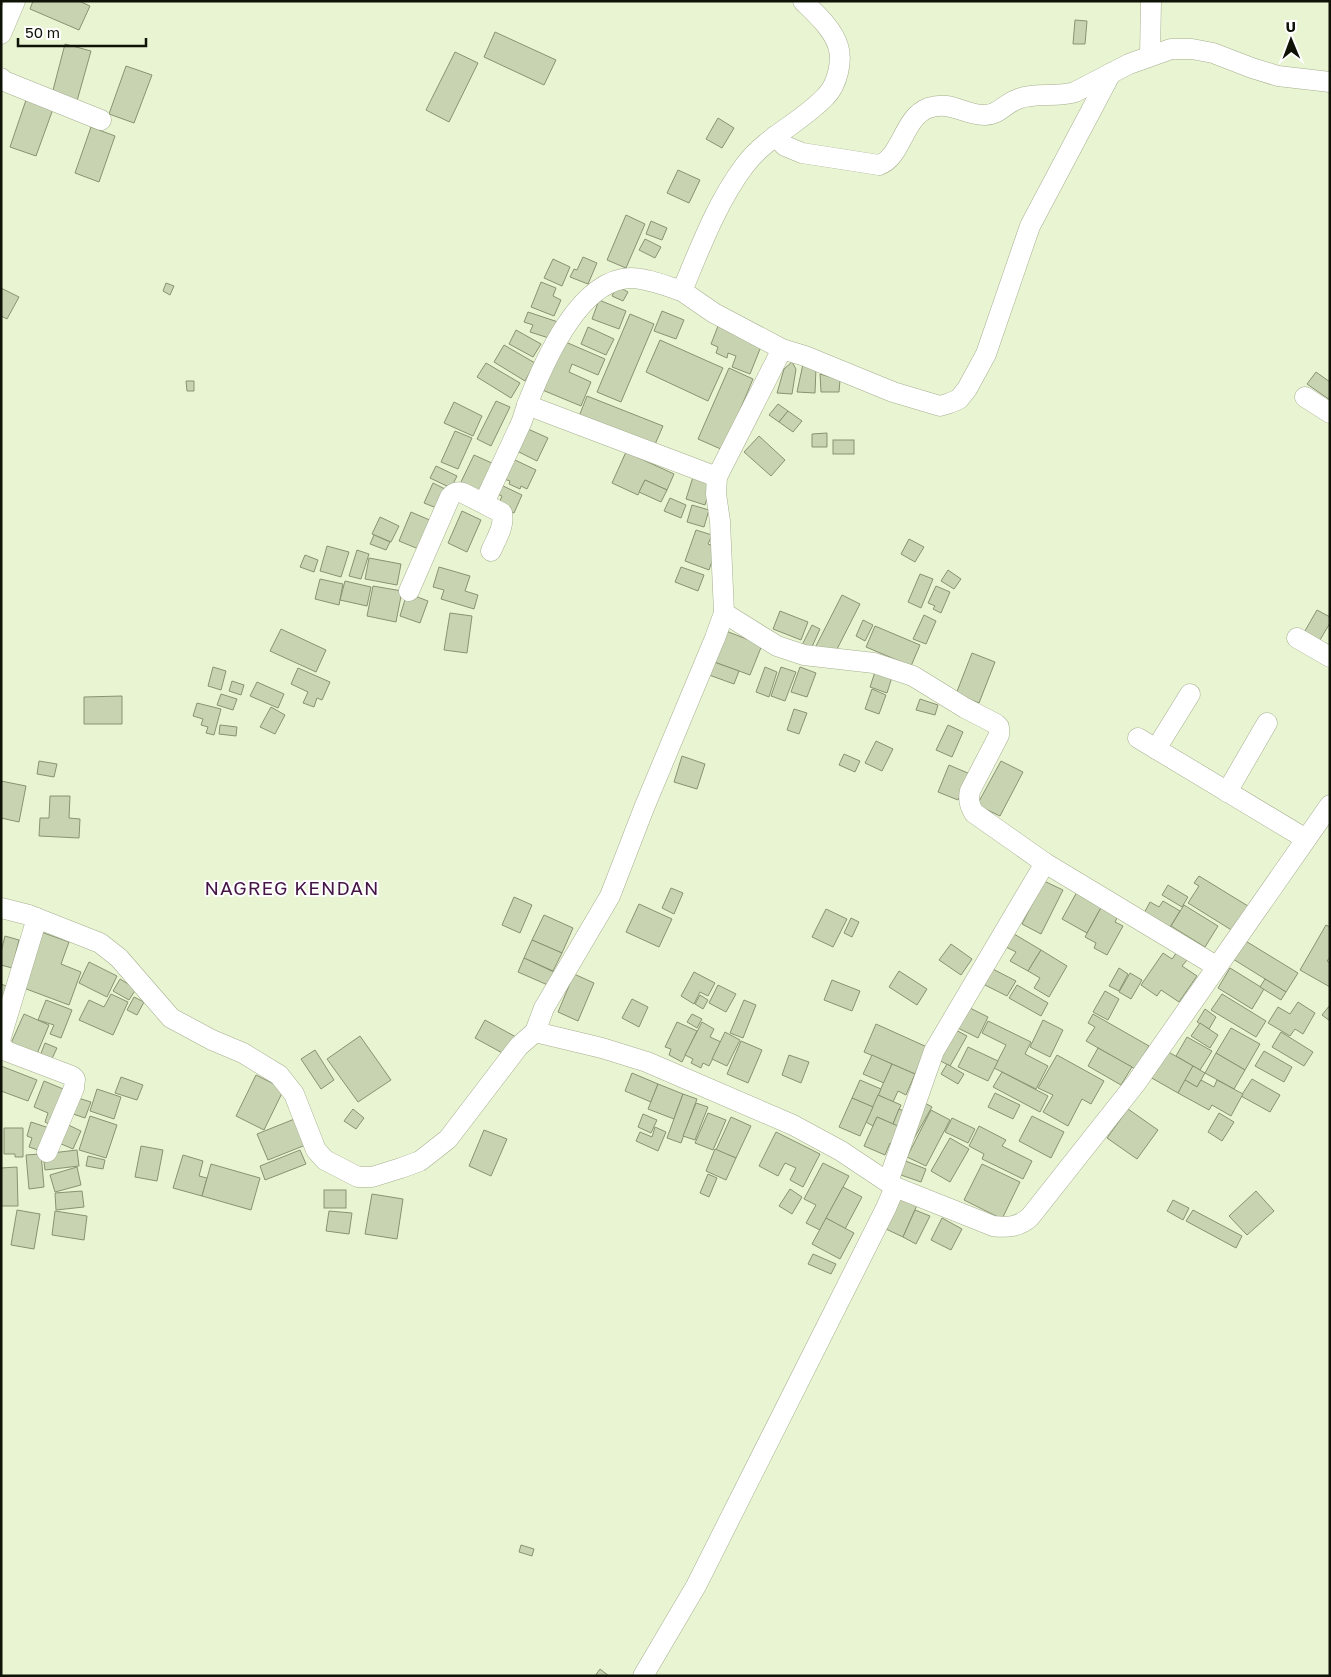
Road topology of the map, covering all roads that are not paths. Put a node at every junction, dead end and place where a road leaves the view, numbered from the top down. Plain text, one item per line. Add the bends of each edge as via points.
1 (15, 1) edge
2 (804, 1) edge
3 (1151, 1) edge
4 (1, 34) edge
5 (1150, 56) junction
6 (1111, 73) junction
7 (1, 78) edge
8 (1330, 82) edge
9 (101, 120) dead end
10 (775, 136) junction
11 (682, 291) junction
12 (782, 349) junction
13 (1305, 397) dead end
14 (527, 405) junction
15 (1330, 413) edge
16 (717, 476) junction
17 (484, 503) junction
18 (491, 552) dead end
19 (409, 591) dead end
20 (724, 613) junction
21 (1297, 638) dead end
22 (1330, 657) edge
23 (1190, 694) dead end
24 (1267, 724) dead end
25 (1138, 738) dead end
26 (1156, 749) junction
27 (1227, 792) junction
28 (1330, 805) edge
29 (1306, 839) junction
30 (1046, 863) junction
31 (1, 908) edge
32 (37, 918) junction
33 (1216, 966) junction
34 (535, 1032) junction
35 (1, 1037) edge
36 (1, 1045) edge
37 (47, 1152) dead end
38 (891, 1185) junction
39 (643, 1676) edge

1 - 4 street
2 - 10 street via 839,47 839,66 828,95
3 - 5 street
5 - 6 street
5 - 8 street via 1171,49 1192,49 1278,76
6 - 10 street via 1081,90 1017,99 984,116 947,105 928,108 914,117 888,159 879,165 802,153 785,146
6 - 12 street via 1034,219 986,354 958,399 940,406 893,392
7 - 9 street
10 - 11 street via 747,163 728,188
11 - 12 street via 714,313
11 - 14 street via 630,278 609,283 581,304 560,333
12 - 16 street
13 - 15 street
14 - 16 street
14 - 17 street
16 - 20 street
17 - 18 street via 503,516
17 - 19 street via 453,493
20 - 30 street via 777,646 830,659 874,663 913,676 996,724 999,735 970,791 970,807 978,817
20 - 34 street via 610,896 544,1008
21 - 22 street
23 - 26 street
24 - 27 street
25 - 26 street
26 - 27 street
27 - 29 street
28 - 29 street
29 - 33 street
30 - 33 street
30 - 38 street via 934,1051
31 - 32 street
32 - 34 street via 100,943 124,964 171,1018 243,1053 279,1075 294,1094 316,1150 325,1160 358,1177 372,1177 420,1160 448,1138 519,1046
32 - 35 street
33 - 38 street via 1136,1083 1035,1213 1022,1224 993,1226
34 - 38 street via 647,1062 793,1125 841,1151
36 - 37 street via 6,1051 72,1076 75,1080
38 - 39 street via 886,1208 696,1586

